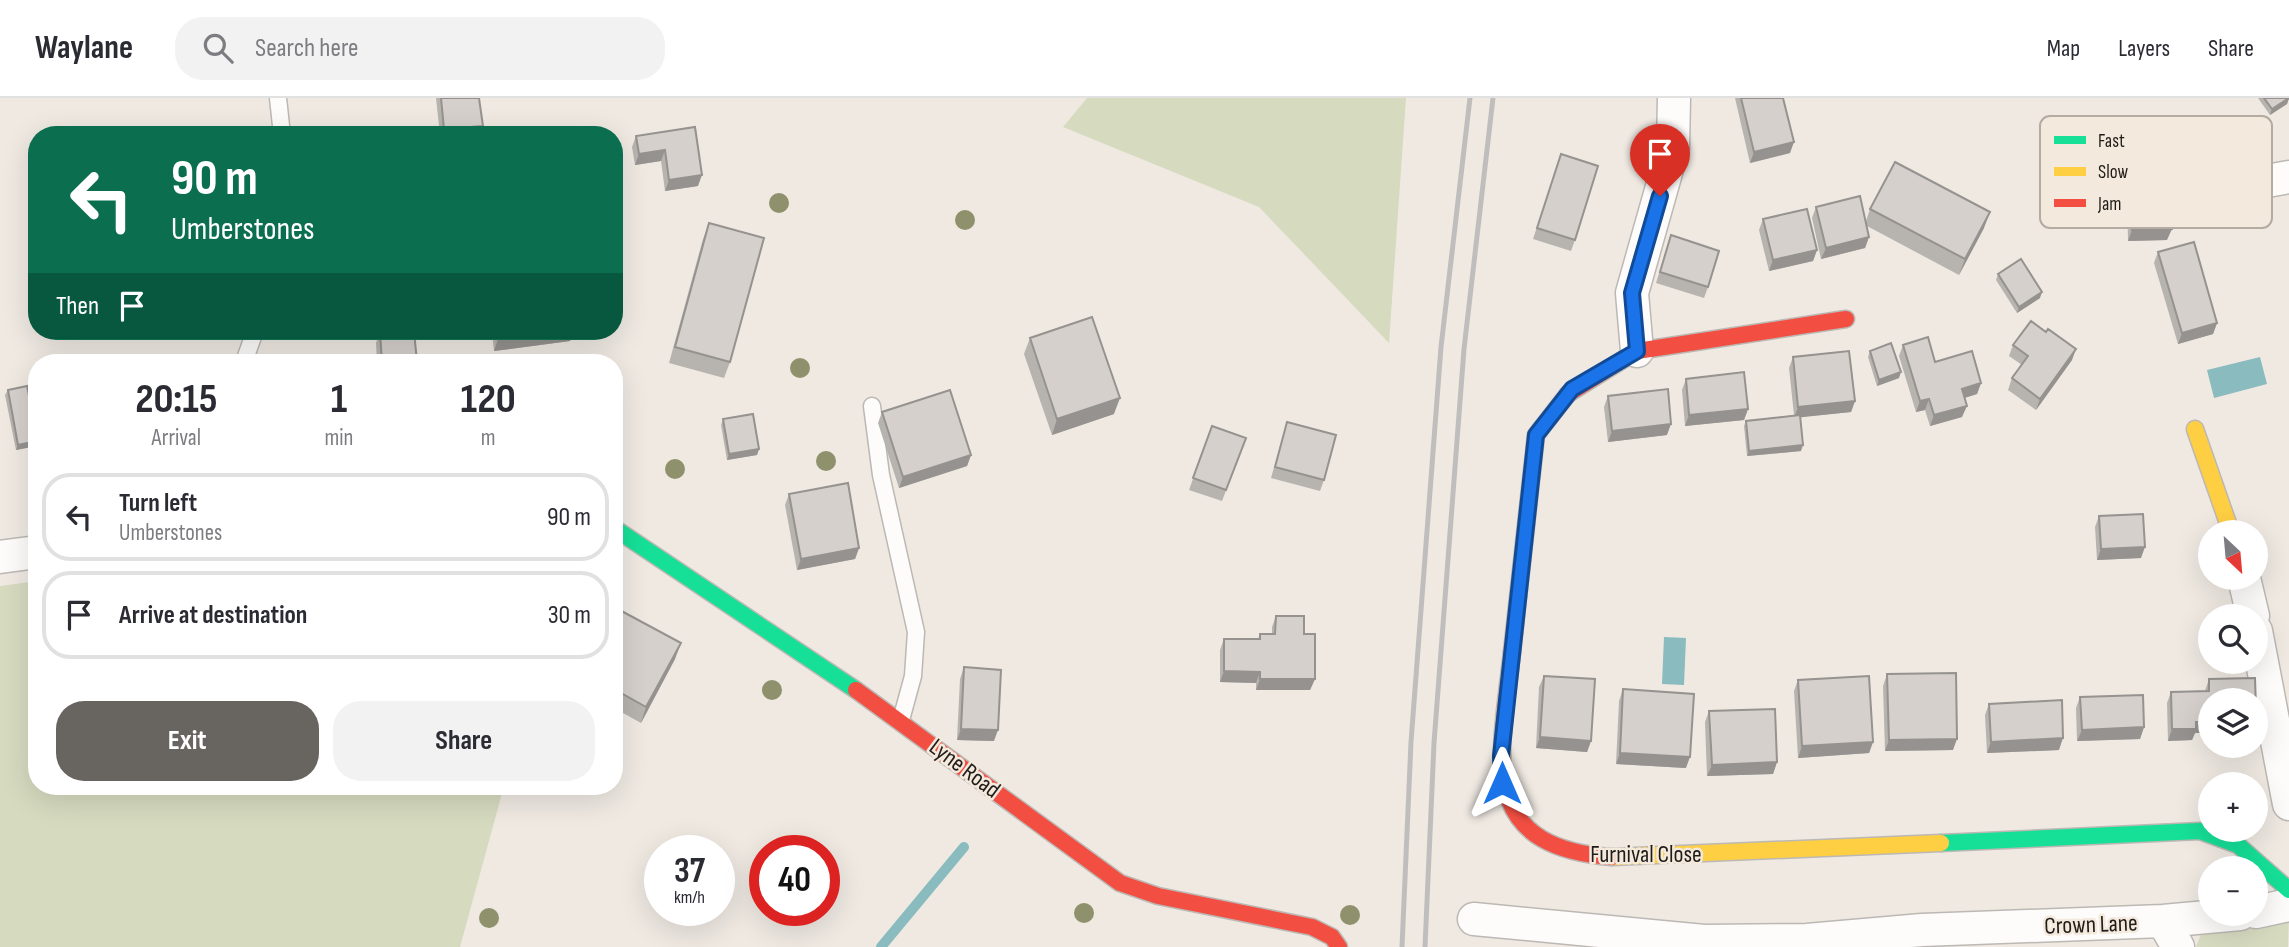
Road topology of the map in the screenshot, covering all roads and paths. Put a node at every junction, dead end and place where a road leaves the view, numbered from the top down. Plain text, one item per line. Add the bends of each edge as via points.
1 (278, 98) edge
2 (1674, 98) edge
3 (281, 126) edge
4 (1846, 319) dead end
5 (1637, 351) junction
6 (872, 406) dead end
7 (2195, 429) dead end
8 (2227, 520) edge
9 (623, 534) edge
10 (28, 553) edge
11 (0, 557) edge
12 (2264, 674) edge
13 (901, 720) junction
14 (2289, 804) edge
15 (2289, 890) edge
16 (2289, 905) edge
17 (2268, 909) edge
18 (1474, 919) dead end
19 (2199, 926) edge
20 (2171, 934) edge
21 (1339, 947) edge

1 - 3 lane
2 - 5 street via 1673,148 1632,293
4 - 5 street, Furnival Close
5 - 15 street, Furnival Close via 1572,389 1536,435 1501,756 1509,808 1523,826 1558,847 1587,856 1626,858 2200,831 2228,838
6 - 13 lane via 881,475 916,632 914,676
7 - 8 street
9 - 13 street, Lyne Road
10 - 11 street
12 - 14 street
13 - 21 street, Lyne Road via 1119,883 1158,896 1312,927 1332,937
16 - 17 street
18 - 20 street, Crown Lane via 1704,941 1807,940 1922,930
19 - 20 street, Crown Lane

